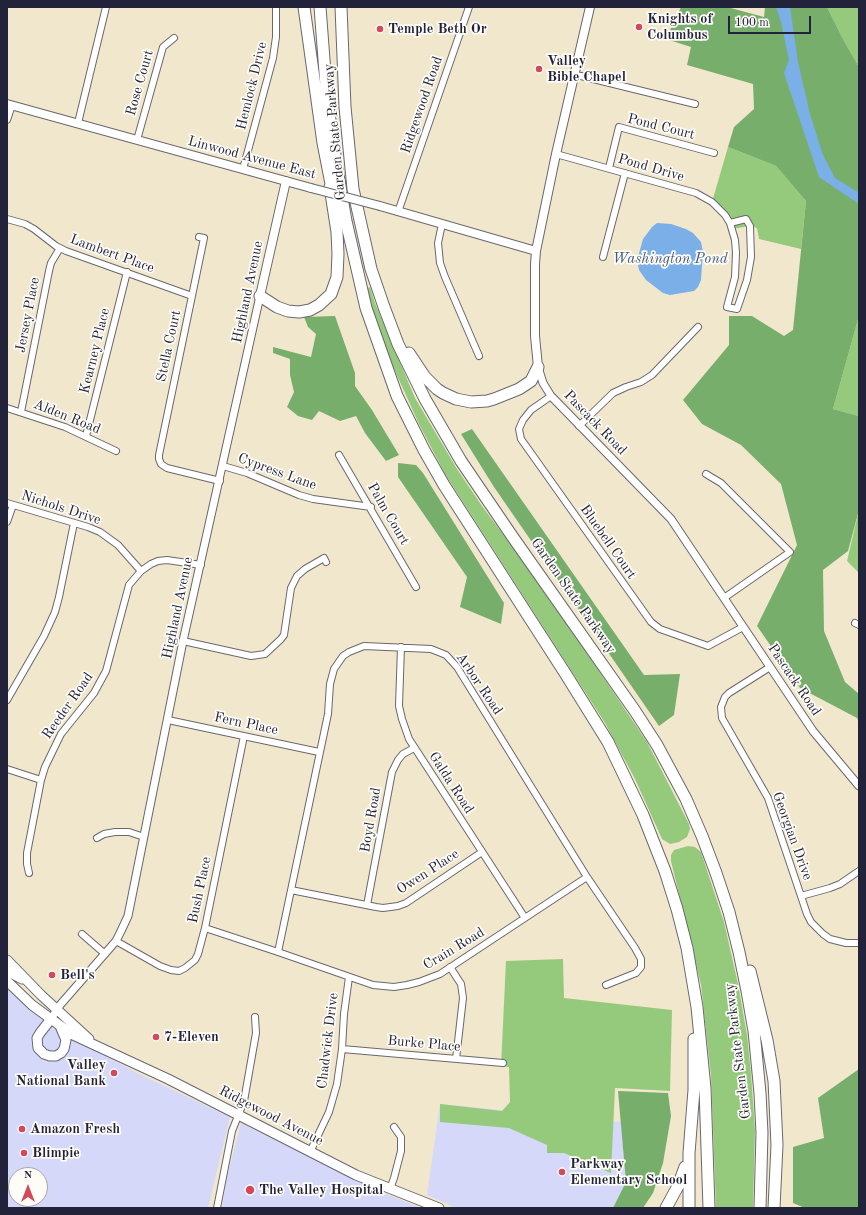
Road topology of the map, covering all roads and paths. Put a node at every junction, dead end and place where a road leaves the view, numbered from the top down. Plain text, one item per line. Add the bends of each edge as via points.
1 (106, 7) edge
2 (276, 7) edge
3 (304, 7) edge
4 (320, 7) edge
5 (341, 7) edge
6 (469, 7) edge
7 (590, 7) edge
8 (174, 38) dead end
9 (574, 76) junction
10 (694, 104) dead end
11 (9, 105) edge
12 (7, 120) edge
13 (78, 123) junction
14 (137, 140) junction
15 (323, 143) junction
16 (714, 153) dead end
17 (556, 154) junction
18 (609, 168) junction
19 (242, 169) junction
20 (625, 173) junction
21 (286, 181) junction
22 (398, 212) junction
23 (7, 219) edge
24 (730, 223) junction
25 (442, 224) junction
26 (199, 237) dead end
27 (60, 248) junction
28 (536, 251) junction
29 (603, 257) dead end
30 (127, 272) junction
31 (377, 288) junction
32 (192, 296) junction
33 (260, 296) junction
34 (698, 327) dead end
35 (479, 356) dead end
36 (538, 367) junction
37 (397, 396) junction
38 (551, 396) junction
39 (7, 408) edge
40 (21, 412) junction
41 (579, 426) junction
42 (86, 436) junction
43 (116, 451) dead end
44 (339, 455) dead end
45 (223, 466) junction
46 (706, 474) dead end
47 (220, 481) junction
48 (10, 504) edge
49 (371, 507) junction
50 (7, 522) edge
51 (74, 523) junction
52 (326, 562) dead end
53 (201, 565) junction
54 (141, 571) junction
55 (416, 587) dead end
56 (724, 598) junction
57 (743, 627) junction
58 (183, 641) junction
59 (401, 647) junction
60 (770, 667) junction
61 (7, 700) edge
62 (168, 720) junction
63 (244, 736) junction
64 (414, 748) junction
65 (319, 752) junction
66 (7, 769) edge
67 (41, 780) junction
68 (859, 786) edge
69 (144, 837) junction
70 (97, 838) dead end
71 (482, 852) junction
72 (859, 871) edge
73 (29, 873) dead end
74 (587, 877) junction
75 (292, 890) junction
76 (723, 893) junction
77 (801, 896) junction
78 (367, 905) junction
79 (525, 918) junction
80 (205, 928) junction
81 (82, 934) dead end
82 (116, 941) junction
83 (858, 943) dead end
84 (687, 948) junction
85 (278, 952) junction
86 (105, 954) junction
87 (7, 960) edge
88 (450, 967) junction
89 (7, 971) edge
90 (349, 977) junction
91 (7, 981) edge
92 (29, 983) junction
93 (606, 985) dead end
94 (57, 1009) junction
95 (255, 1018) dead end
96 (51, 1019) junction
97 (60, 1026) junction
98 (93, 1043) junction
99 (342, 1049) junction
100 (456, 1059) junction
101 (503, 1063) dead end
102 (238, 1116) junction
103 (394, 1126) dead end
104 (310, 1152) junction
105 (689, 1153) junction
106 (390, 1189) junction
107 (776, 1195) junction
108 (217, 1208) edge
109 (439, 1208) edge
110 (666, 1208) edge
111 (689, 1208) edge
112 (710, 1208) edge
113 (760, 1208) edge
114 (774, 1208) edge
115 (778, 1208) edge

1 - 13 street
2 - 19 street, Hemlock Drive via 273,58
3 - 15 highway, Garden State Parkway
4 - 37 highway, Garden State Parkway via 327,99 346,222 366,308
5 - 31 highway, Garden State Parkway via 345,107 351,170 360,222
6 - 22 street, Ridgewood Road
7 - 9 main road, Pascack Road
8 - 14 street, Rose Court via 162,47
9 - 10 street
9 - 17 main road, Pascack Road
11 - 12 street
11 - 13 main road, Linwood Avenue East
13 - 14 main road, Linwood Avenue East
14 - 19 main road, Linwood Avenue East
15 - 33 highway via 338,243 338,270 334,289 319,305 299,312 277,307
15 - 37 highway, Garden State Parkway via 343,242 356,290 384,374
16 - 18 street, Pond Court via 619,127
17 - 18 street, Pond Drive
17 - 28 main road, Pascack Road
18 - 20 street, Pond Drive
19 - 21 main road, Linwood Avenue East
20 - 24 street, Pond Drive via 696,193 718,207
20 - 29 street
21 - 22 main road, Linwood Avenue East, bridge
21 - 33 main road, Highland Avenue
22 - 25 main road, Linwood Avenue East
23 - 27 street, Lambert Place via 34,228
24 - 24 street, Pond Drive via 746,219 750,226 752,257 748,280 737,309 727,307 736,265 735,240
25 - 28 main road, Linwood Avenue East
25 - 35 street via 438,243 440,263
26 - 32 street, Stella Court via 204,238
27 - 30 street, Lambert Place
27 - 40 street, Jersey Place via 51,262
28 - 36 main road, Pascack Road via 535,336
30 - 32 street, Lambert Place
30 - 42 street, Kearney Place
31 - 36 highway via 414,361 431,383 443,393 471,402 487,401 525,386
31 - 76 highway, Garden State Parkway via 407,363 450,442 512,536 635,711 667,763 697,824
32 - 47 street, Stella Court via 159,455 161,463 167,468
33 - 45 street, Highland Avenue
34 - 41 street via 647,379 619,389
36 - 38 street, Pascack Road via 543,384
37 - 84 highway, Garden State Parkway via 444,485 587,707 617,760 658,852
38 - 41 street, Pascack Road
38 - 57 street, Bluebell Court via 531,410 523,420 519,429 521,439 651,622 660,629 708,646
39 - 40 street, Alden Road
40 - 42 street, Alden Road
41 - 56 street, Pascack Road via 670,519
42 - 43 street, Alden Road
44 - 49 street, Palm Court
45 - 47 street, Highland Avenue
45 - 49 street, Cypress Lane via 313,499
46 - 56 street via 721,483 790,552
47 - 53 street, Highland Avenue
48 - 50 street
48 - 51 street, Nichols Drive
49 - 55 street, Palm Court
51 - 54 street, Nichols Drive via 110,538
51 - 61 street via 55,612
52 - 58 street via 324,558 297,576 291,588 284,635 265,654 251,656
53 - 54 street, Reeder Road via 167,560 151,564
53 - 58 street, Highland Avenue
54 - 67 street, Reeder Road via 129,585 110,658 100,684 61,734
56 - 57 street, Pascack Road
57 - 60 street, Pascack Road
58 - 62 street, Highland Avenue
59 - 64 street, Galda Road via 399,706 405,730
59 - 65 street, Arbor Road via 364,646 349,652 338,662 331,677 328,714
59 - 74 street, Arbor Road via 438,651 446,655 457,667
60 - 68 street, Pascack Road via 813,731
60 - 77 street, Georgian Drive via 729,693 722,702 720,713 768,798
62 - 63 street, Fern Place
62 - 69 street, Highland Avenue
63 - 65 street, Fern Place
63 - 80 street, Bush Place
64 - 71 street, Galda Road
64 - 78 street, Boyd Road via 403,754 392,772
65 - 75 street, Arbor Road
66 - 67 street
67 - 73 street, Reeder Road via 27,853 26,864
69 - 70 street via 129,832 116,832
69 - 82 street, Highland Avenue via 128,916
71 - 78 street, Owen Place via 406,903 383,908
71 - 79 street, Galda Road
72 - 77 street via 840,884
74 - 79 street, Crain Road
74 - 93 street, Arbor Road via 641,959 641,967 636,973
75 - 78 street, Owen Place
75 - 85 street, Arbor Road
76 - 107 highway via 740,932 770,1053 776,1110
76 - 113 highway, Garden State Parkway via 744,972 754,1038 762,1133
77 - 83 street, Georgian Drive via 811,922 822,934 838,942
79 - 88 street, Crain Road
80 - 82 street, Bush Place via 195,960 179,971 160,966
80 - 85 street, Crain Road
81 - 86 street
82 - 86 street, Highland Avenue
84 - 105 highway via 695,1058
84 - 112 highway, Garden State Parkway via 695,988 704,1068
85 - 90 street, Crain Road
86 - 94 street, Highland Avenue
87 - 92 main road, Ridgewood Avenue
88 - 90 street, Crain Road via 420,982 394,987 373,985
88 - 100 street via 463,991
89 - 92 main road
90 - 99 street, Chadwick Drive
91 - 96 main road, Ridgewood Avenue
92 - 94 main road, Ridgewood Avenue
94 - 96 street, Highland Avenue
94 - 98 main road, Ridgewood Avenue
95 - 102 street via 256,1033 244,1101
96 - 97 main road, Ridgewood Avenue
96 - 97 main road via 37,1038 38,1048 44,1054 56,1056 64,1050 66,1040
97 - 98 main road, Ridgewood Avenue via 73,1035
98 - 102 main road, Ridgewood Avenue
99 - 100 street, Burke Place
99 - 104 street, Chadwick Drive via 333,1098
100 - 101 street, Burke Place
102 - 104 main road, Ridgewood Avenue
102 - 108 street via 232,1131
103 - 106 street via 401,1136 401,1151
104 - 106 main road, Ridgewood Avenue
105 - 110 highway via 678,1186
105 - 111 highway
106 - 109 main road, Ridgewood Avenue
107 - 114 highway
107 - 115 highway

